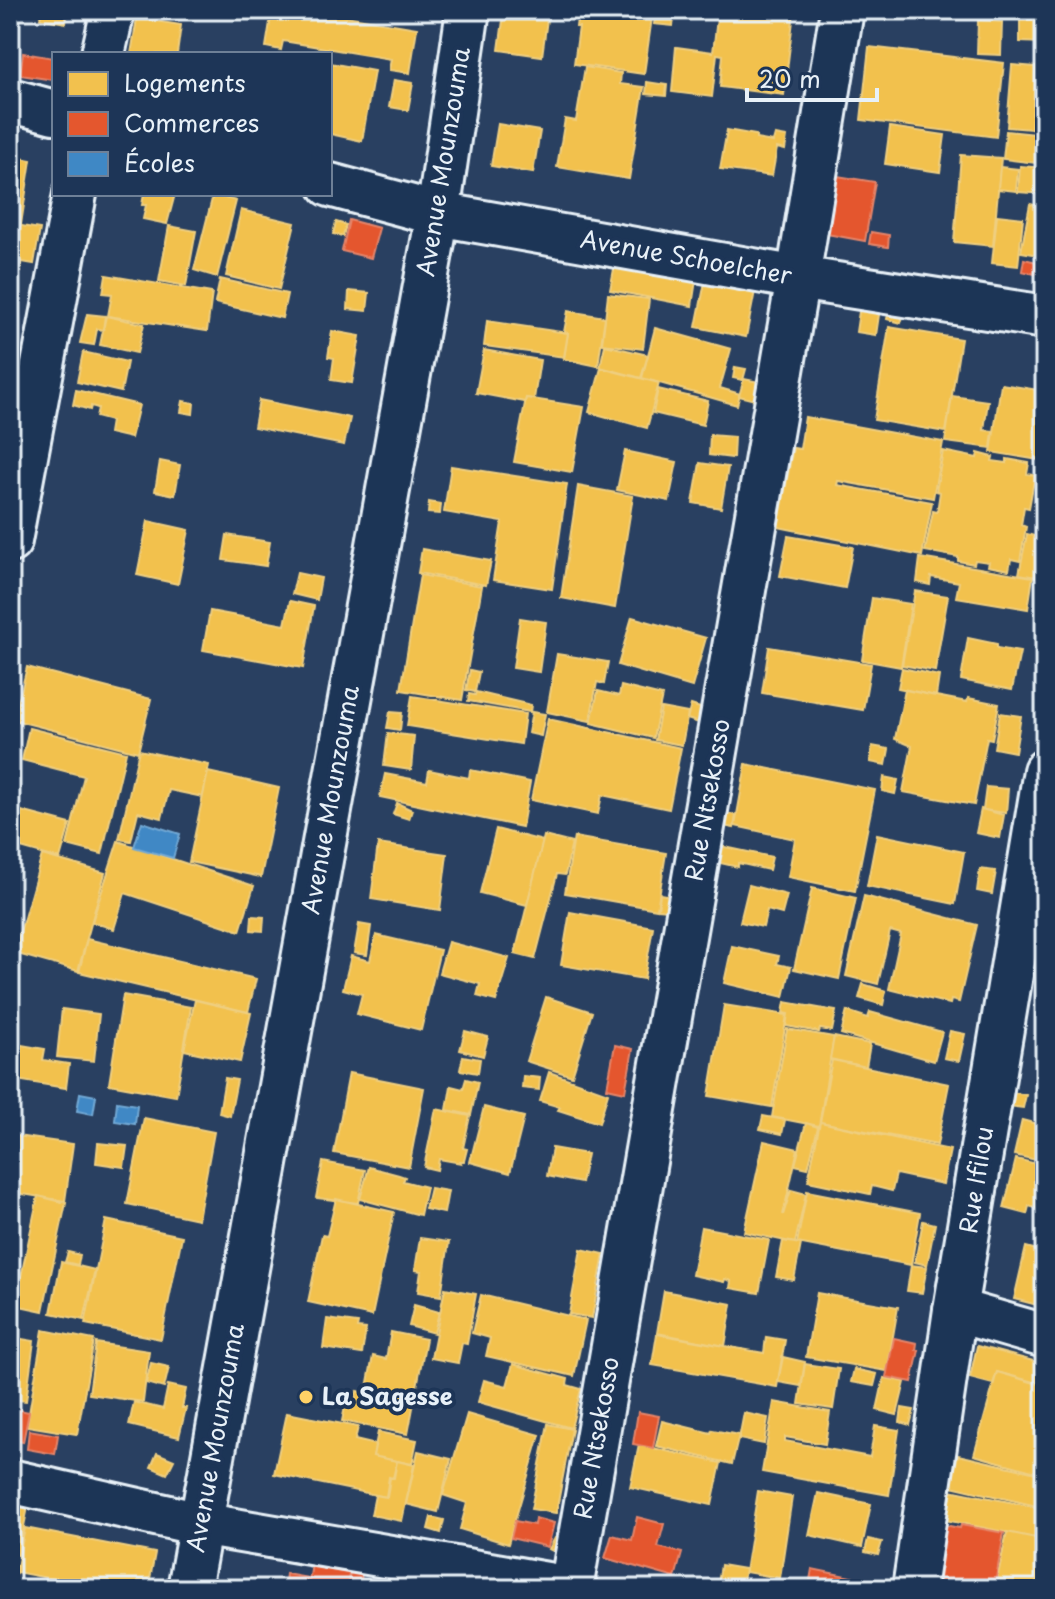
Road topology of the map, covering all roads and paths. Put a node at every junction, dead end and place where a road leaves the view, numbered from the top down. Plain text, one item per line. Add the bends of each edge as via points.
1 (113, 10) edge
2 (468, 10) edge
3 (842, 10) edge
4 (103, 52) edge
5 (10, 100) edge
6 (52, 111) edge
7 (332, 186) edge
8 (75, 196) edge
9 (438, 214) junction
10 (798, 278) junction
11 (1045, 317) edge
12 (10, 541) edge
13 (1045, 771) edge
14 (955, 1310) junction
15 (1045, 1336) edge
16 (10, 1481) edge
17 (200, 1524) junction
18 (189, 1589) edge
19 (573, 1589) edge
20 (914, 1589) edge

1 - 4 street
2 - 9 street, Avenue Mounzouma
3 - 10 street, Rue Ntsekosso
5 - 6 street
7 - 9 street, Avenue Schoelcher
8 - 12 street
9 - 10 street, Avenue Schoelcher
9 - 17 street, Avenue Mounzouma
10 - 11 street, Avenue Schoelcher
10 - 19 street, Rue Ntsekosso
13 - 14 street, Rue Ifilou
14 - 15 street
14 - 20 street, Rue Ifilou
16 - 17 street
17 - 18 street, Avenue Mounzouma
17 - 19 street

